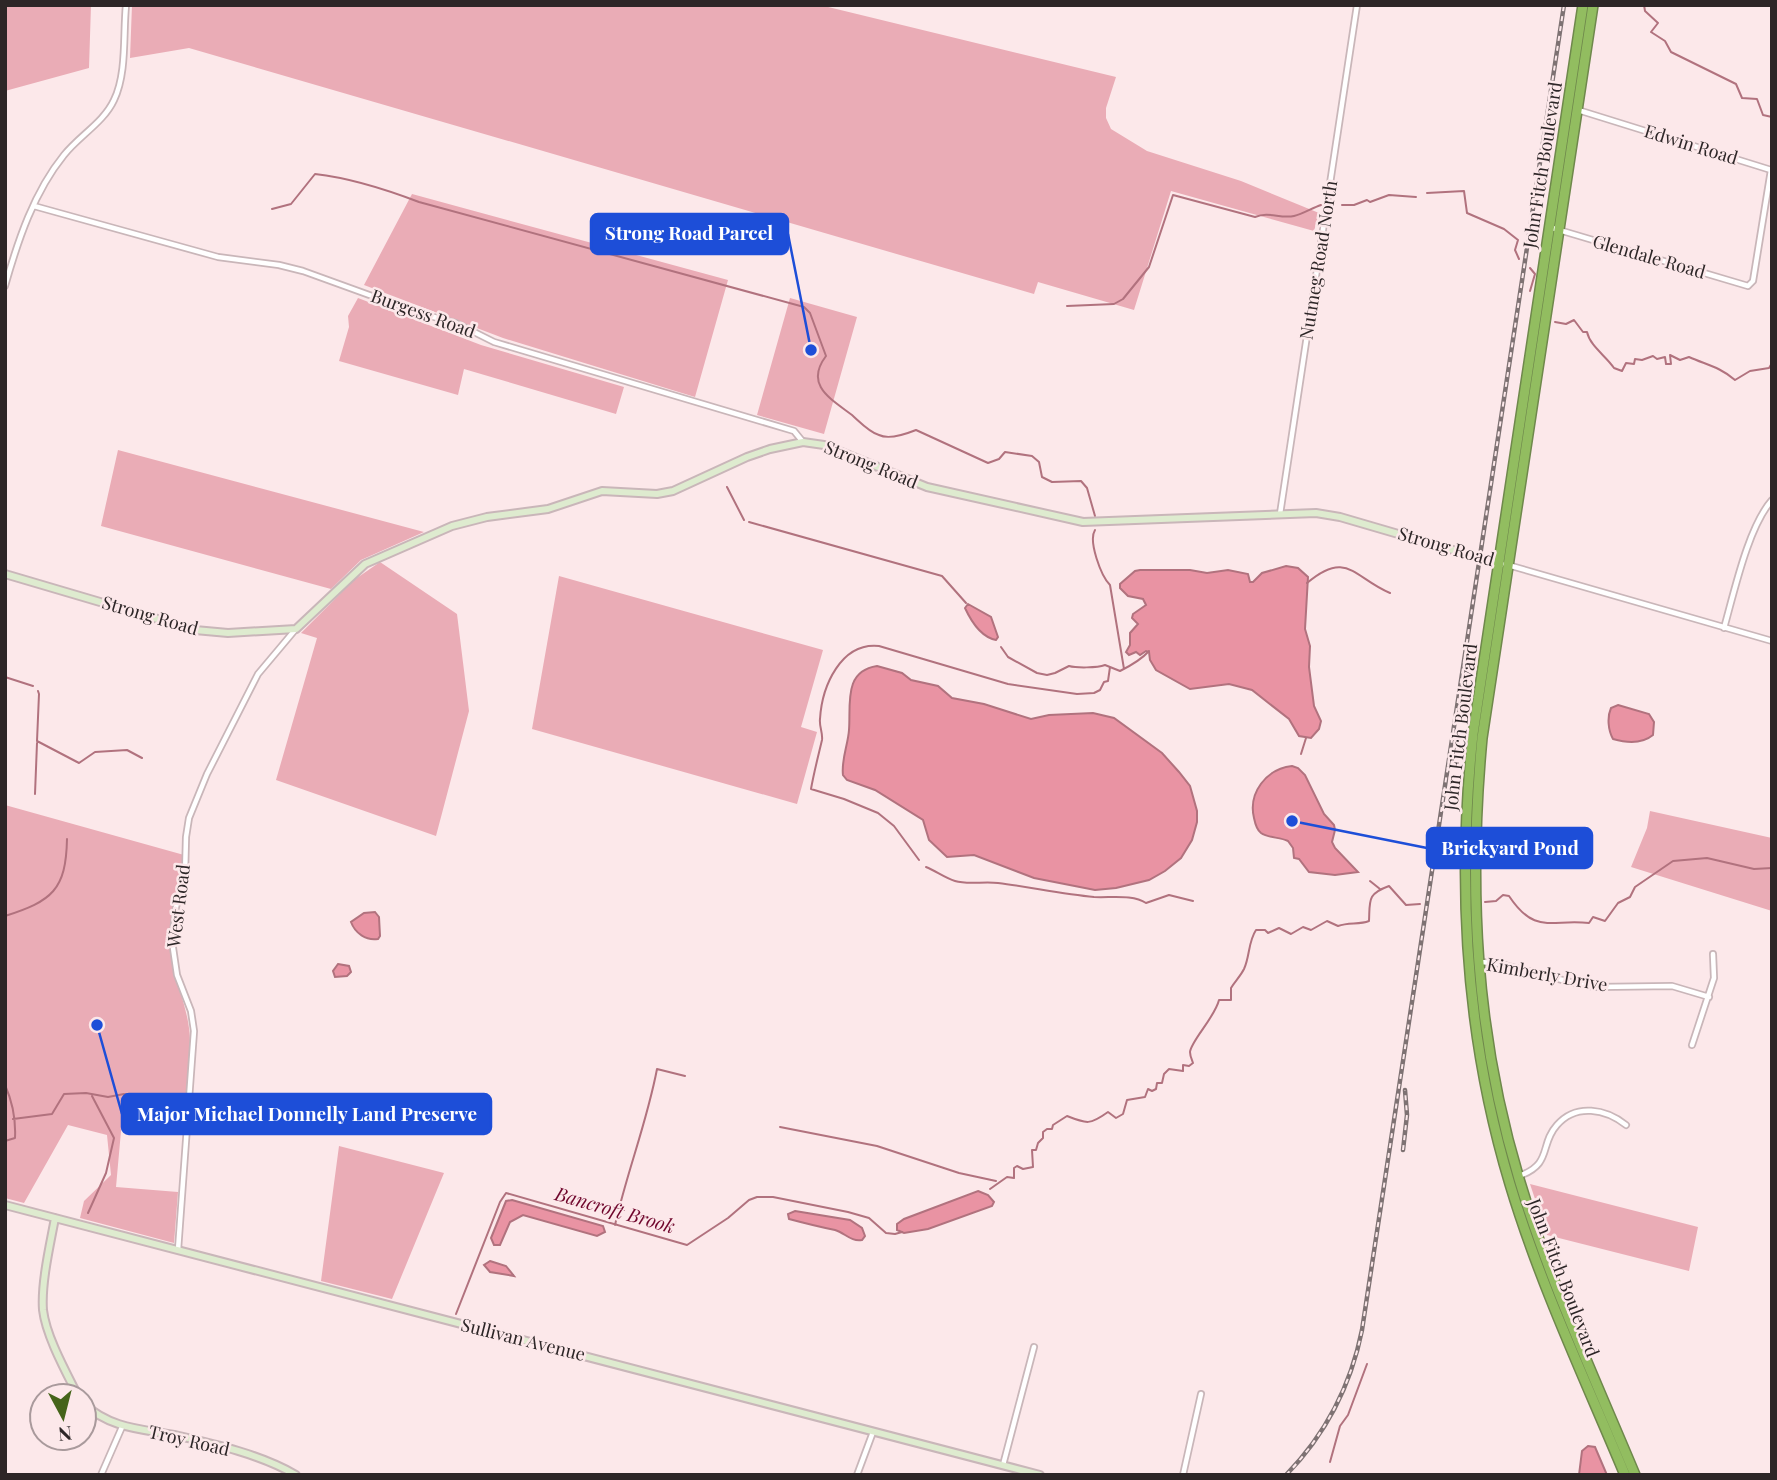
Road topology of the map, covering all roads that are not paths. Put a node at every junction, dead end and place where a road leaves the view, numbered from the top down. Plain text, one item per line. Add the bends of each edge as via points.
1 (126, 5) edge
2 (1357, 5) edge
3 (1583, 5) edge
4 (1593, 5) edge
5 (1577, 110) junction
6 (34, 206) junction
7 (1554, 229) junction
8 (5, 286) edge
9 (1748, 286) joint
10 (803, 442) junction
11 (1772, 500) edge
12 (1280, 514) junction
13 (1503, 564) junction
14 (5, 575) edge
15 (1724, 628) junction
16 (296, 629) junction
17 (1772, 641) edge
18 (1713, 954) dead end
19 (1473, 963) junction
20 (1709, 997) junction
21 (1692, 1045) dead end
22 (1626, 1125) dead end
23 (1513, 1177) junction
24 (5, 1205) edge
25 (55, 1218) junction
26 (178, 1251) junction
27 (1034, 1347) dead end
28 (1579, 1351) junction
29 (72, 1382) edge
30 (1201, 1394) dead end
31 (98, 1416) edge
32 (122, 1427) junction
33 (873, 1432) junction
34 (1003, 1465) junction
35 (100, 1475) edge
36 (296, 1475) edge
37 (857, 1475) edge
38 (1040, 1475) edge
39 (1183, 1475) edge
40 (1625, 1475) edge
41 (1635, 1475) edge

1 - 6 street via 116,98 54,166
2 - 12 street, Nutmeg Road North
3 - 7 highway, John Fitch Boulevard
4 - 5 highway, John Fitch Boulevard
5 - 7 highway, John Fitch Boulevard
5 - 9 street, Edwin Road via 1771,170 1754,281
6 - 8 street
6 - 10 street, Burgess Road via 218,257 303,271 456,323 494,342 794,431
7 - 9 street, Glendale Road
7 - 13 highway, John Fitch Boulevard
10 - 12 street, Strong Road via 824,444 939,490 1083,522
10 - 16 street, Strong Road via 747,457 673,491 602,491 548,509 452,526 365,564
11 - 15 street via 1753,535
12 - 13 street, Strong Road via 1340,517
13 - 15 street, Strong Road
13 - 19 highway, John Fitch Boulevard via 1473,734 1465,907
14 - 16 street, Strong Road via 195,630
15 - 17 street, Strong Road
16 - 26 street, West Road via 258,674 207,774 187,828 185,875 172,940 194,1031
18 - 20 street
19 - 20 street, Kimberly Drive via 1494,963 1582,985 1672,986
19 - 23 highway, John Fitch Boulevard via 1490,1079
20 - 21 street
22 - 23 street via 1601,1112 1580,1111 1557,1125 1539,1165
23 - 28 highway, John Fitch Boulevard
24 - 25 street, Sullivan Avenue
25 - 26 street, Sullivan Avenue
25 - 29 street via 44,1312
26 - 33 street, Sullivan Avenue
27 - 34 street
28 - 40 highway, John Fitch Boulevard
28 - 41 highway, John Fitch Boulevard
30 - 39 street
31 - 32 street, Troy Road
32 - 35 street
32 - 36 street, Troy Road via 239,1452
33 - 34 street, Sullivan Avenue
33 - 37 street
34 - 38 street, Sullivan Avenue

